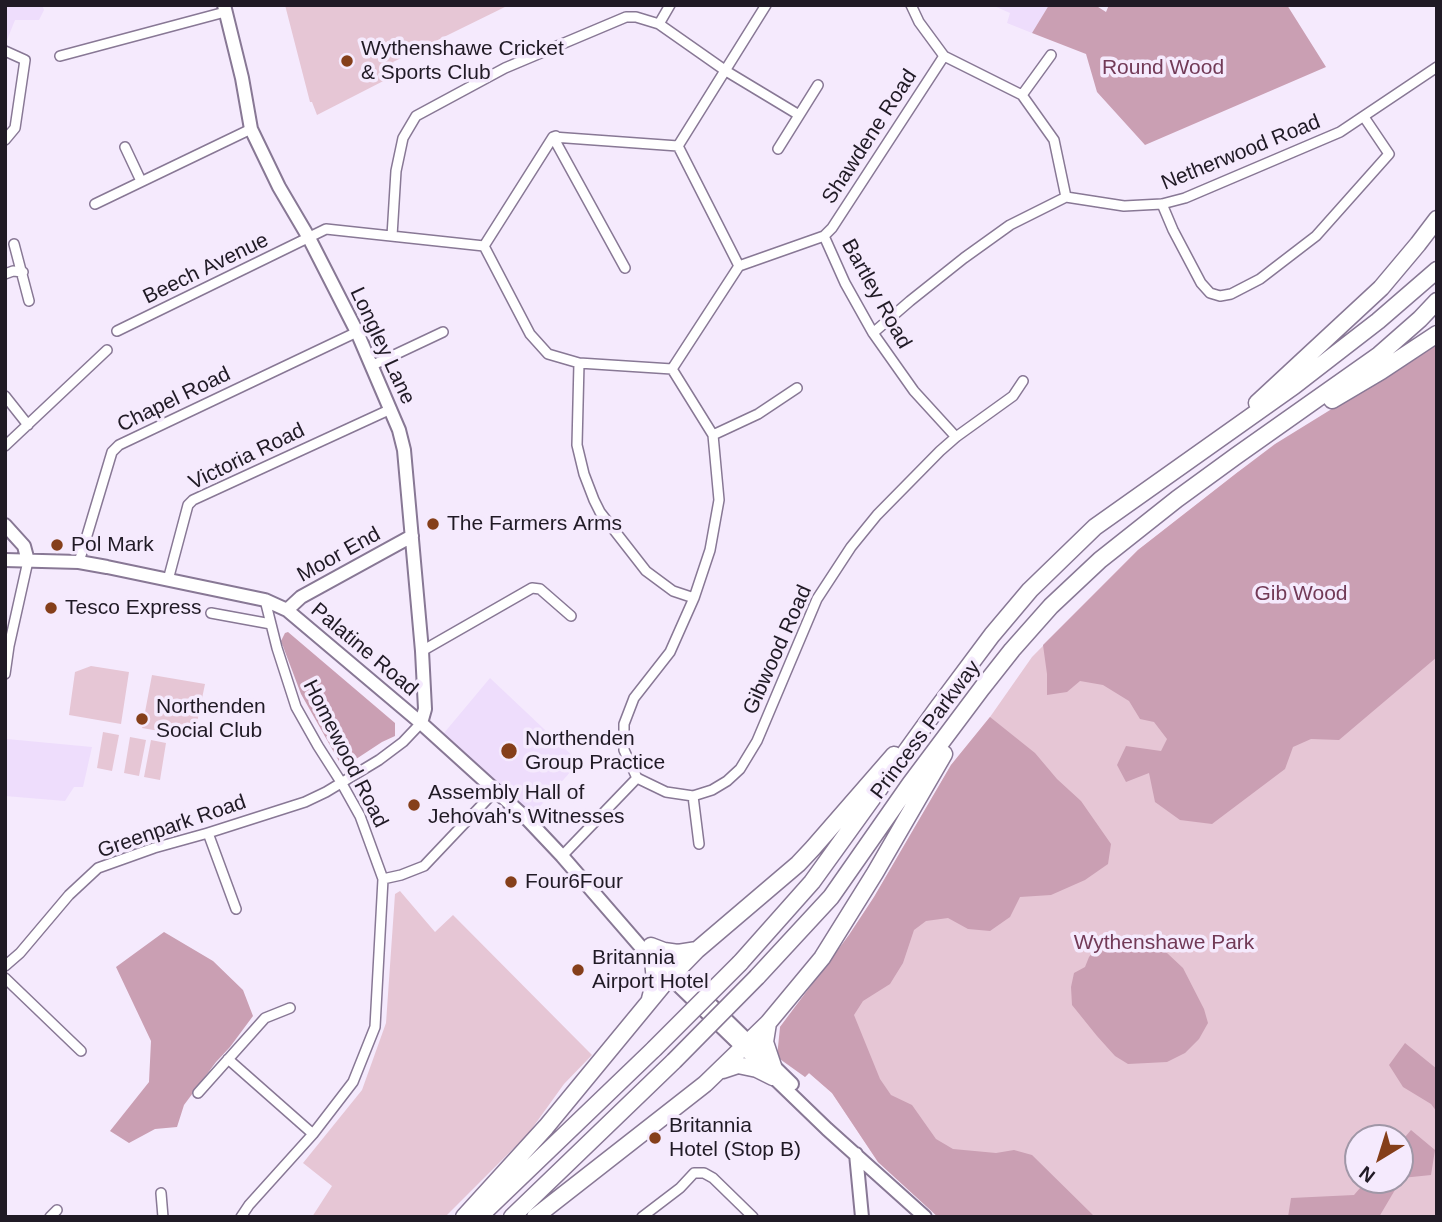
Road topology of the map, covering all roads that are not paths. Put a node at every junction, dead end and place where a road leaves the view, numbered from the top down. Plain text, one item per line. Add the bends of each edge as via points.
1 (670, 5) edge
2 (766, 5) edge
3 (911, 5) edge
4 (224, 9) edge
5 (659, 24) junction
6 (5, 51) edge
7 (60, 55) dead end
8 (1051, 55) dead end
9 (944, 56) junction
10 (1437, 67) edge
11 (726, 71) junction
12 (818, 85) dead end
13 (1022, 95) junction
14 (799, 115) junction
15 (1364, 117) junction
16 (251, 129) junction
17 (571, 132) dead end
18 (553, 136) junction
19 (5, 140) edge
20 (678, 146) junction
21 (125, 147) dead end
22 (778, 149) dead end
23 (141, 181) junction
24 (1066, 197) junction
25 (95, 204) dead end
26 (1162, 204) junction
27 (1437, 219) edge
28 (392, 236) junction
29 (824, 236) junction
30 (309, 238) junction
31 (14, 244) dead end
32 (484, 246) junction
33 (739, 266) junction
34 (625, 268) dead end
35 (1437, 270) edge
36 (23, 272) junction
37 (5, 274) edge
38 (29, 301) dead end
39 (1437, 301) edge
40 (117, 331) dead end
41 (357, 332) junction
42 (443, 332) dead end
43 (873, 333) junction
44 (1437, 334) edge
45 (107, 350) dead end
46 (579, 363) junction
47 (373, 365) junction
48 (672, 369) junction
49 (1023, 382) dead end
50 (797, 388) dead end
51 (5, 396) edge
52 (391, 409) junction
53 (28, 425) junction
54 (713, 435) junction
55 (1222, 436) junction
56 (956, 437) junction
57 (5, 446) edge
58 (1236, 456) junction
59 (5, 525) edge
60 (412, 536) junction
61 (5, 560) edge
62 (28, 561) junction
63 (79, 562) junction
64 (168, 580) junction
65 (694, 598) junction
66 (265, 600) junction
67 (288, 610) junction
68 (211, 613) dead end
69 (571, 616) dead end
70 (271, 624) junction
71 (422, 651) junction
72 (5, 674) edge
73 (982, 688) junction
74 (936, 710) junction
75 (421, 723) junction
76 (637, 778) junction
77 (341, 782) junction
78 (496, 790) junction
79 (692, 796) junction
80 (208, 833) junction
81 (699, 844) dead end
82 (562, 856) junction
83 (383, 880) junction
84 (236, 909) dead end
85 (696, 950) junction
86 (652, 953) junction
87 (5, 966) edge
88 (674, 975) junction
89 (5, 978) edge
90 (649, 1001) junction
91 (290, 1008) dead end
92 (768, 1023) junction
93 (746, 1045) junction
94 (81, 1051) dead end
95 (228, 1059) junction
96 (718, 1072) junction
97 (773, 1072) junction
98 (198, 1093) dead end
99 (313, 1134) junction
100 (856, 1154) junction
101 (161, 1194) dead end
102 (163, 1217) edge
103 (241, 1217) edge
104 (464, 1217) edge
105 (479, 1217) edge
106 (512, 1217) edge
107 (535, 1217) edge
108 (642, 1217) edge
109 (753, 1217) edge
110 (862, 1217) edge
111 (925, 1217) edge

1 - 5 street
2 - 11 street
3 - 9 street
4 - 7 street
4 - 16 main road, Longley Lane
5 - 11 street
5 - 28 street via 626,17 505,68 416,116 403,138 396,171
6 - 19 street via 25,60 15,128
8 - 13 street
9 - 13 street
9 - 29 street, Shawdene Road
10 - 15 street, Netherwood Road
11 - 14 street
11 - 20 street
12 - 14 street
13 - 24 street via 1054,140
14 - 22 street
15 - 26 street, Netherwood Road via 1321,141
15 - 26 street via 1389,154 1316,236 1260,279 1231,294 1210,293 1201,283
16 - 23 street
16 - 30 main road, Longley Lane
17 - 18 street
18 - 20 street
18 - 32 street
18 - 34 street
20 - 33 street
21 - 23 street
23 - 25 street
24 - 26 street, Netherwood Road via 1124,206
24 - 43 street via 1010,225
27 - 55 highway via 1381,288
28 - 30 street, Beech Avenue via 326,229
28 - 32 street, Beech Avenue
29 - 33 street, Bartley Road
29 - 43 street, Bartley Road
30 - 40 street, Beech Avenue
30 - 41 main road, Longley Lane
31 - 36 street
32 - 46 street via 530,334 548,354
33 - 48 street
35 - 55 highway, Princess Parkway via 1294,386
36 - 37 street
36 - 38 street
39 - 58 highway, Princess Parkway via 1379,355
41 - 47 main road, Longley Lane
41 - 63 street, Chapel Road via 119,445 112,452
42 - 47 street
43 - 56 street, Bartley Road via 914,391
44 - 58 highway
45 - 53 street
46 - 48 street
46 - 65 street via 577,445 594,500 646,571 673,591
47 - 52 main road, Longley Lane
48 - 54 street
49 - 56 street, Gibwood Road via 1013,396
50 - 54 street via 758,414
51 - 53 street
52 - 60 main road, Longley Lane via 404,450
52 - 64 street, Victoria Road via 193,500
53 - 57 street
54 - 65 street via 719,500 710,550
55 - 74 highway, Princess Parkway via 1095,527 992,635
56 - 79 street, Gibwood Road via 864,529 830,577 807,620 757,741 740,769 712,790
58 - 73 highway, Princess Parkway via 1100,561 1051,606
59 - 62 main road via 24,546
60 - 67 main road, Moor End via 301,597
60 - 71 main road, Longley Lane
61 - 62 main road, Palatine Road
62 - 63 main road, Palatine Road
62 - 72 street
63 - 64 main road, Palatine Road
64 - 66 main road, Palatine Road
65 - 76 street via 670,652 634,698 624,724 624,750
66 - 67 main road, Palatine Road
66 - 70 street, Homewood Road
67 - 75 main road, Palatine Road
68 - 70 street
69 - 71 street via 540,589 532,588
70 - 77 street, Homewood Road via 296,707
71 - 75 main road, Longley Lane via 425,709
73 - 92 highway via 822,958
73 - 106 highway, Princess Parkway, bridge via 831,897 674,1061
74 - 85 highway via 789,872
74 - 105 highway, Princess Parkway, bridge via 812,882 740,963
75 - 77 street, Greenpark Road via 379,760
75 - 78 main road, Palatine Road
76 - 79 street via 666,792
76 - 82 street
77 - 80 street, Greenpark Road via 305,802
77 - 83 street, Homewood Road via 360,816
78 - 82 main road, Palatine Road
78 - 83 street via 424,866
79 - 81 street
80 - 84 street
80 - 87 street, Greenpark Road via 98,868
82 - 86 main road, Palatine Road
83 - 99 street, Homewood Road via 375,1027 353,1082
85 - 86 highway
85 - 88 highway
86 - 88 main road, Palatine Road
86 - 90 highway via 655,980
88 - 90 highway
88 - 93 main road, Palatine Road
89 - 94 street
90 - 104 highway
91 - 95 street via 265,1018
92 - 93 highway
92 - 97 highway via 765,1042
93 - 96 highway
93 - 97 main road, Palatine Road
95 - 98 street
95 - 99 street
96 - 97 highway via 738,1065
96 - 107 highway
97 - 100 main road, Palatine Road
99 - 103 street, Homewood Road
100 - 110 main road
100 - 111 main road, Palatine Road
101 - 102 street
108 - 109 street via 694,1173 713,1178

